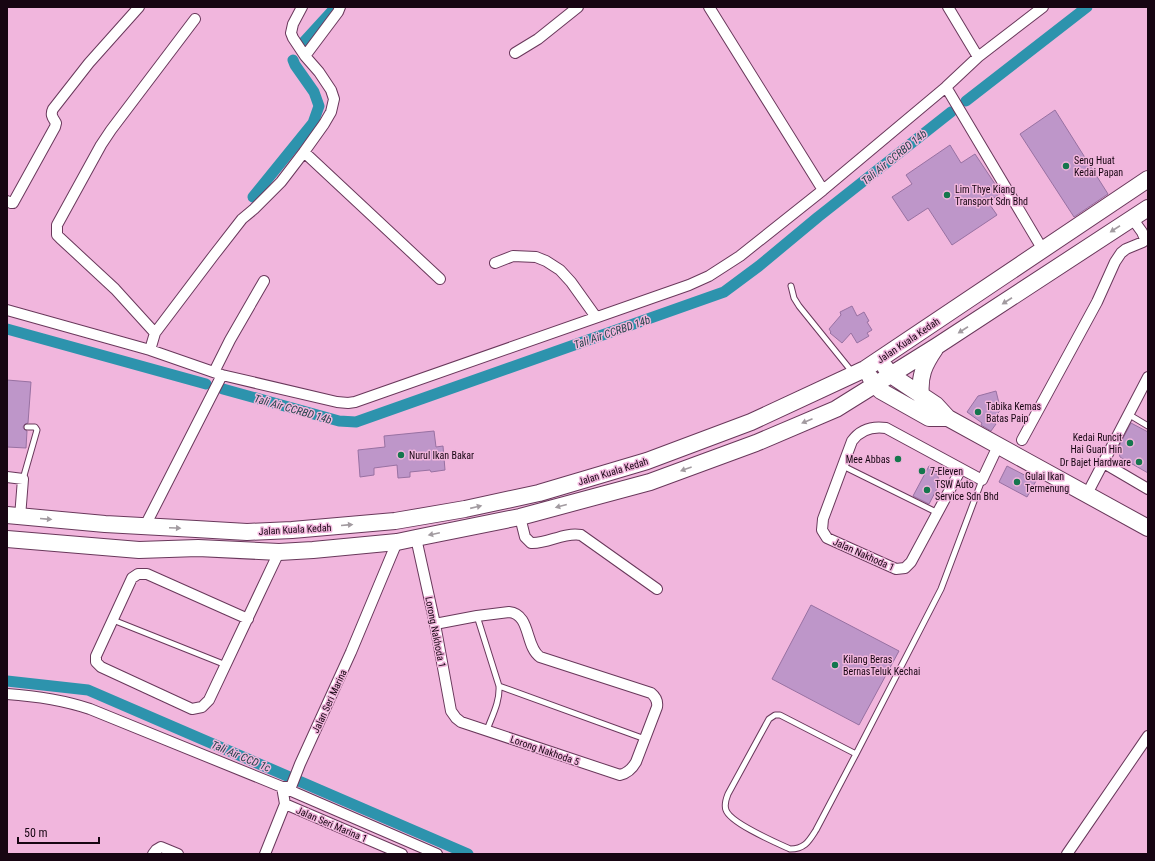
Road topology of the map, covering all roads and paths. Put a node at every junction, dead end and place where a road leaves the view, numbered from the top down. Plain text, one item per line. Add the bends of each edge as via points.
1 (139, 7) edge
2 (302, 7) edge
3 (340, 7) edge
4 (578, 7) edge
5 (709, 7) edge
6 (948, 7) edge
7 (1042, 7) edge
8 (195, 19) dead end
9 (515, 54) dead end
10 (306, 56) junction
11 (978, 57) junction
12 (946, 87) junction
13 (304, 152) junction
14 (1148, 179) edge
15 (822, 190) junction
16 (7, 201) edge
17 (1148, 208) edge
18 (1132, 218) junction
19 (1043, 250) junction
20 (495, 263) dead end
21 (440, 279) dead end
22 (264, 281) dead end
23 (791, 286) dead end
24 (7, 310) edge
25 (596, 317) junction
26 (155, 333) junction
27 (937, 346) junction
28 (150, 350) junction
29 (880, 359) junction
30 (859, 372) junction
31 (218, 374) junction
32 (891, 375) junction
33 (1148, 377) edge
34 (875, 385) junction
35 (921, 396) junction
36 (899, 402) junction
37 (836, 409) junction
38 (1128, 414) junction
39 (948, 418) junction
40 (28, 426) dead end
41 (1148, 426) edge
42 (1022, 440) dead end
43 (998, 446) junction
44 (1102, 462) junction
45 (843, 466) junction
46 (961, 469) junction
47 (7, 477) edge
48 (23, 479) junction
49 (982, 480) junction
50 (1148, 489) edge
51 (1087, 494) junction
52 (938, 513) junction
53 (14, 516) edge
54 (520, 517) junction
55 (145, 526) junction
56 (1148, 528) edge
57 (416, 538) junction
58 (7, 539) edge
59 (397, 542) junction
60 (279, 552) junction
61 (657, 589) dead end
62 (477, 616) junction
63 (248, 619) junction
64 (113, 620) junction
65 (435, 624) junction
66 (226, 665) junction
67 (499, 686) junction
68 (7, 694) edge
69 (461, 722) joint
70 (487, 730) junction
71 (1148, 736) edge
72 (645, 739) junction
73 (856, 754) junction
74 (286, 787) junction
75 (285, 804) junction
76 (153, 854) edge
77 (178, 854) edge
78 (265, 854) edge
79 (402, 854) edge
80 (437, 854) edge
81 (1066, 854) edge

1 - 16 street via 89,63 53,109 51,113 55,126 13,203
2 - 10 street via 290,33
3 - 10 street
4 - 9 street
5 - 15 street
6 - 11 street
7 - 11 street
8 - 26 street via 111,130 57,225 57,234 60,238 115,289
10 - 13 street via 328,84 334,99 331,112
11 - 12 street
12 - 15 street
12 - 19 street
13 - 21 street
13 - 26 street via 281,182 242,219
14 - 19 main road, Jalan Kuala Kedah
15 - 25 street via 740,256 709,276
17 - 18 main road, Jalan Kuala Kedah
18 -> 27 main road, Jalan Kuala Kedah
18 - 42 street via 1142,232 1143,242 1126,249 1115,262 1097,302
19 - 29 main road, Jalan Kuala Kedah
20 - 25 street via 513,256 536,257 546,261 560,270 571,282
22 - 31 street via 230,340
23 - 30 lane via 798,306
24 - 28 street
25 - 31 street via 351,402 337,402
26 - 28 street
27 - 32 main road, Jalan Kuala Kedah
27 - 35 main road via 923,370
28 - 31 street
29 - 30 main road, Jalan Kuala Kedah
29 - 32 main road
30 - 34 main road
55 -> 30 main road, Jalan Kuala Kedah via 247,532 292,530 395,521 465,509 539,493 647,461 751,422
31 - 55 street
32 - 34 main road, Jalan Kuala Kedah
32 - 35 main road
33 - 38 street
34 - 36 main road
34 - 37 main road, Jalan Kuala Kedah
35 - 39 main road via 936,405
36 - 37 main road via 883,398 866,398
36 - 39 main road via 929,418
37 -> 54 main road, Jalan Kuala Kedah via 650,482
38 - 41 lane
38 - 44 street
39 - 43 main road
40 - 48 lane via 37,430
43 - 49 street
43 - 51 main road
44 - 50 street
44 - 51 street
45 - 46 street via 856,436 868,429 879,427 886,428
45 - 52 lane
45 - 52 street, Jalan Nakhoda 1 via 823,519 822,530 828,538 896,569 905,568 911,562
46 - 49 street
46 - 52 street, Jalan Nakhoda 1
47 - 48 street
48 - 53 street
49 - 73 lane via 941,589
51 - 56 main road
53 -> 55 main road, Jalan Kuala Kedah
54 -> 57 main road, Jalan Kuala Kedah
54 - 61 street via 525,537 531,543 569,534 581,535
57 - 59 main road, Jalan Kuala Kedah
57 - 65 street, Lorong Nakhoda 1
58 - 60 main road, Jalan Kuala Kedah via 139,550 198,548
59 - 60 main road, Jalan Kuala Kedah
59 - 74 street, Jalan Seri Marina via 351,652 297,770
60 - 63 street
62 - 65 street
62 - 67 lane
62 - 72 street via 514,612 521,618 540,658 651,693 658,705
63 - 64 street via 147,574 138,574 132,578
63 - 66 street
64 - 66 lane
64 - 66 street via 96,656 96,662 101,667 192,709 202,707 209,700
65 - 69 street, Lorong Nakhoda 1 via 451,711
67 - 70 lane via 497,705
67 - 72 lane
68 - 74 street via 72,703
69 - 70 street, Lorong Nakhoda 5
70 - 72 street, Lorong Nakhoda 5 via 620,775 628,772 636,762
71 - 81 street
73 - 73 lane via 775,714 769,719 728,794 726,811 732,819 745,827 790,849 796,849 808,842 816,830
74 - 75 street, Jalan Seri Marina
74 - 80 street
75 - 78 street
75 - 79 street, Jalan Seri Marina 1
76 - 77 street via 161,847

